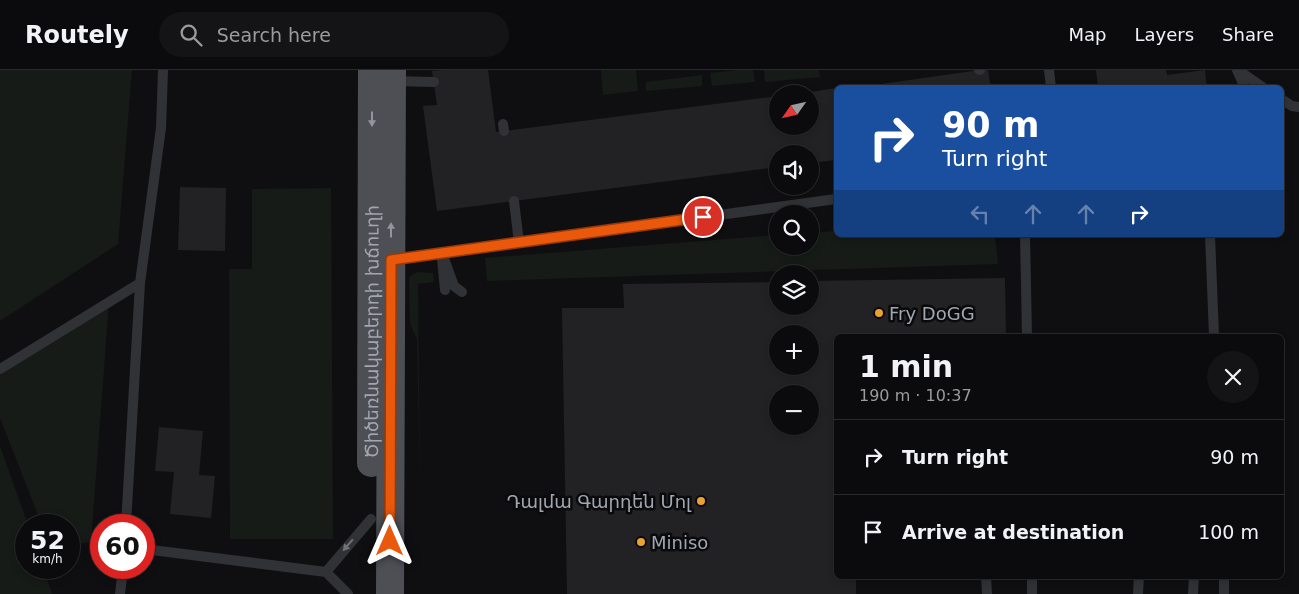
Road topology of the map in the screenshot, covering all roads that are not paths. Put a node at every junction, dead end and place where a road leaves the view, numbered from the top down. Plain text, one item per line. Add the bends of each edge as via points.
1 (163, 70) edge
2 (1049, 70) edge
3 (1237, 70) edge
4 (385, 74) edge
5 (434, 82) dead end
6 (1051, 85) edge
7 (1244, 85) edge
8 (1260, 85) edge
9 (1284, 101) edge
10 (1299, 107) edge
11 (834, 199) edge
12 (514, 201) dead end
13 (1025, 237) edge
14 (1210, 237) edge
15 (519, 242) junction
16 (442, 253) junction
17 (391, 260) junction
18 (140, 283) junction
19 (445, 290) dead end
20 (462, 292) dead end
21 (1027, 334) edge
22 (1214, 334) edge
23 (0, 369) edge
24 (127, 514) edge
25 (371, 519) junction
26 (155, 550) edge
27 (326, 572) junction
28 (122, 579) edge
29 (986, 579) edge
30 (1032, 579) edge
31 (1138, 579) edge
32 (1194, 579) edge
33 (1224, 579) edge
34 (120, 594) edge
35 (348, 594) edge
36 (371, 594) edge
37 (390, 594) edge
38 (987, 594) edge
39 (1032, 594) edge
40 (1138, 594) edge
41 (1193, 594) edge
42 (1224, 594) edge

1 - 18 lane via 161,128
2 - 6 lane
3 - 7 lane
3 - 8 lane
4 - 5 lane
17 -> 4 main road, Ծիծեռնակաբերդի խճուղի
4 -> 25 main road, Ծիծեռնակաբերդի խճուղի
9 - 10 lane
11 - 15 lane
12 - 15 lane
13 - 21 lane
14 - 22 lane
15 - 16 lane
16 - 17 lane
16 - 19 lane
16 - 20 lane via 454,286
17 - 37 main road, Ծիծեռնակաբերդի խճուղի
18 - 23 lane
18 - 24 lane
25 -> 27 lane
25 - 36 main road, Ծիծեռնակաբերդի խճուղի
26 - 27 lane
27 - 35 lane
28 - 34 lane
29 - 38 lane
30 - 39 lane
31 - 40 lane
32 - 41 lane
33 - 42 lane

